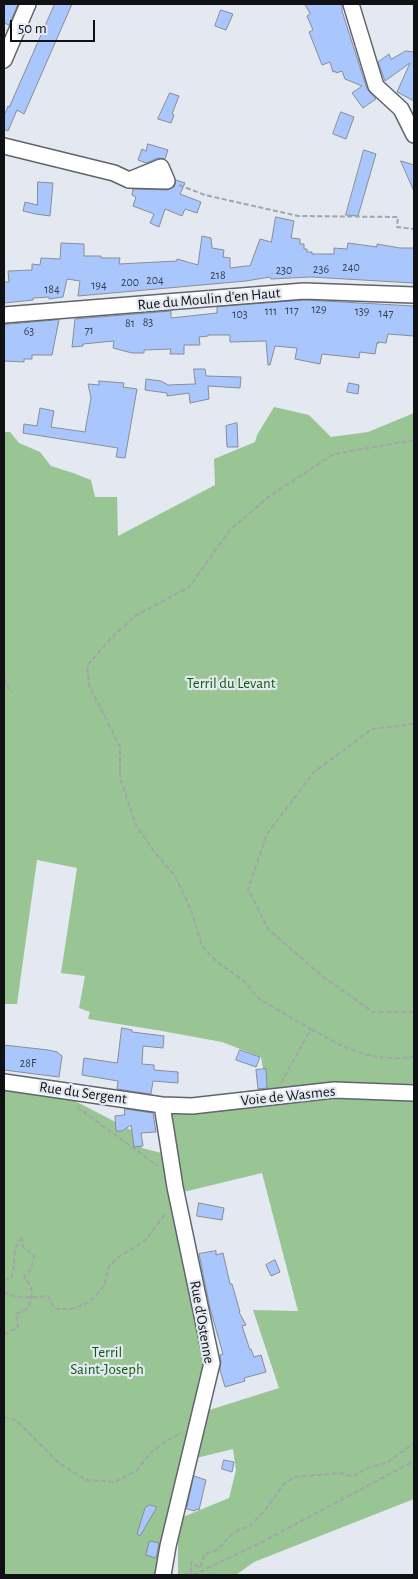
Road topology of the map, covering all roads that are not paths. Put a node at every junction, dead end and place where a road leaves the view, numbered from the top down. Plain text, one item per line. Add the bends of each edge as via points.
1 (28, 4) edge
2 (351, 4) edge
3 (4, 60) edge
4 (414, 135) edge
5 (4, 146) edge
6 (167, 181) road end
7 (414, 294) edge
8 (4, 315) edge
9 (4, 1082) edge
10 (414, 1093) edge
11 (162, 1105) junction
12 (164, 1571) edge

1 - 3 street
2 - 4 street via 376,86 401,109
5 - 6 street via 114,173 129,180
7 - 8 street, Rue du Moulin d'en Haut via 304,291
9 - 11 street, Rue du Sergent
10 - 11 street, Voie de Wasmes via 334,1090 229,1103
11 - 12 street, Rue d'Ostenne via 212,1363

